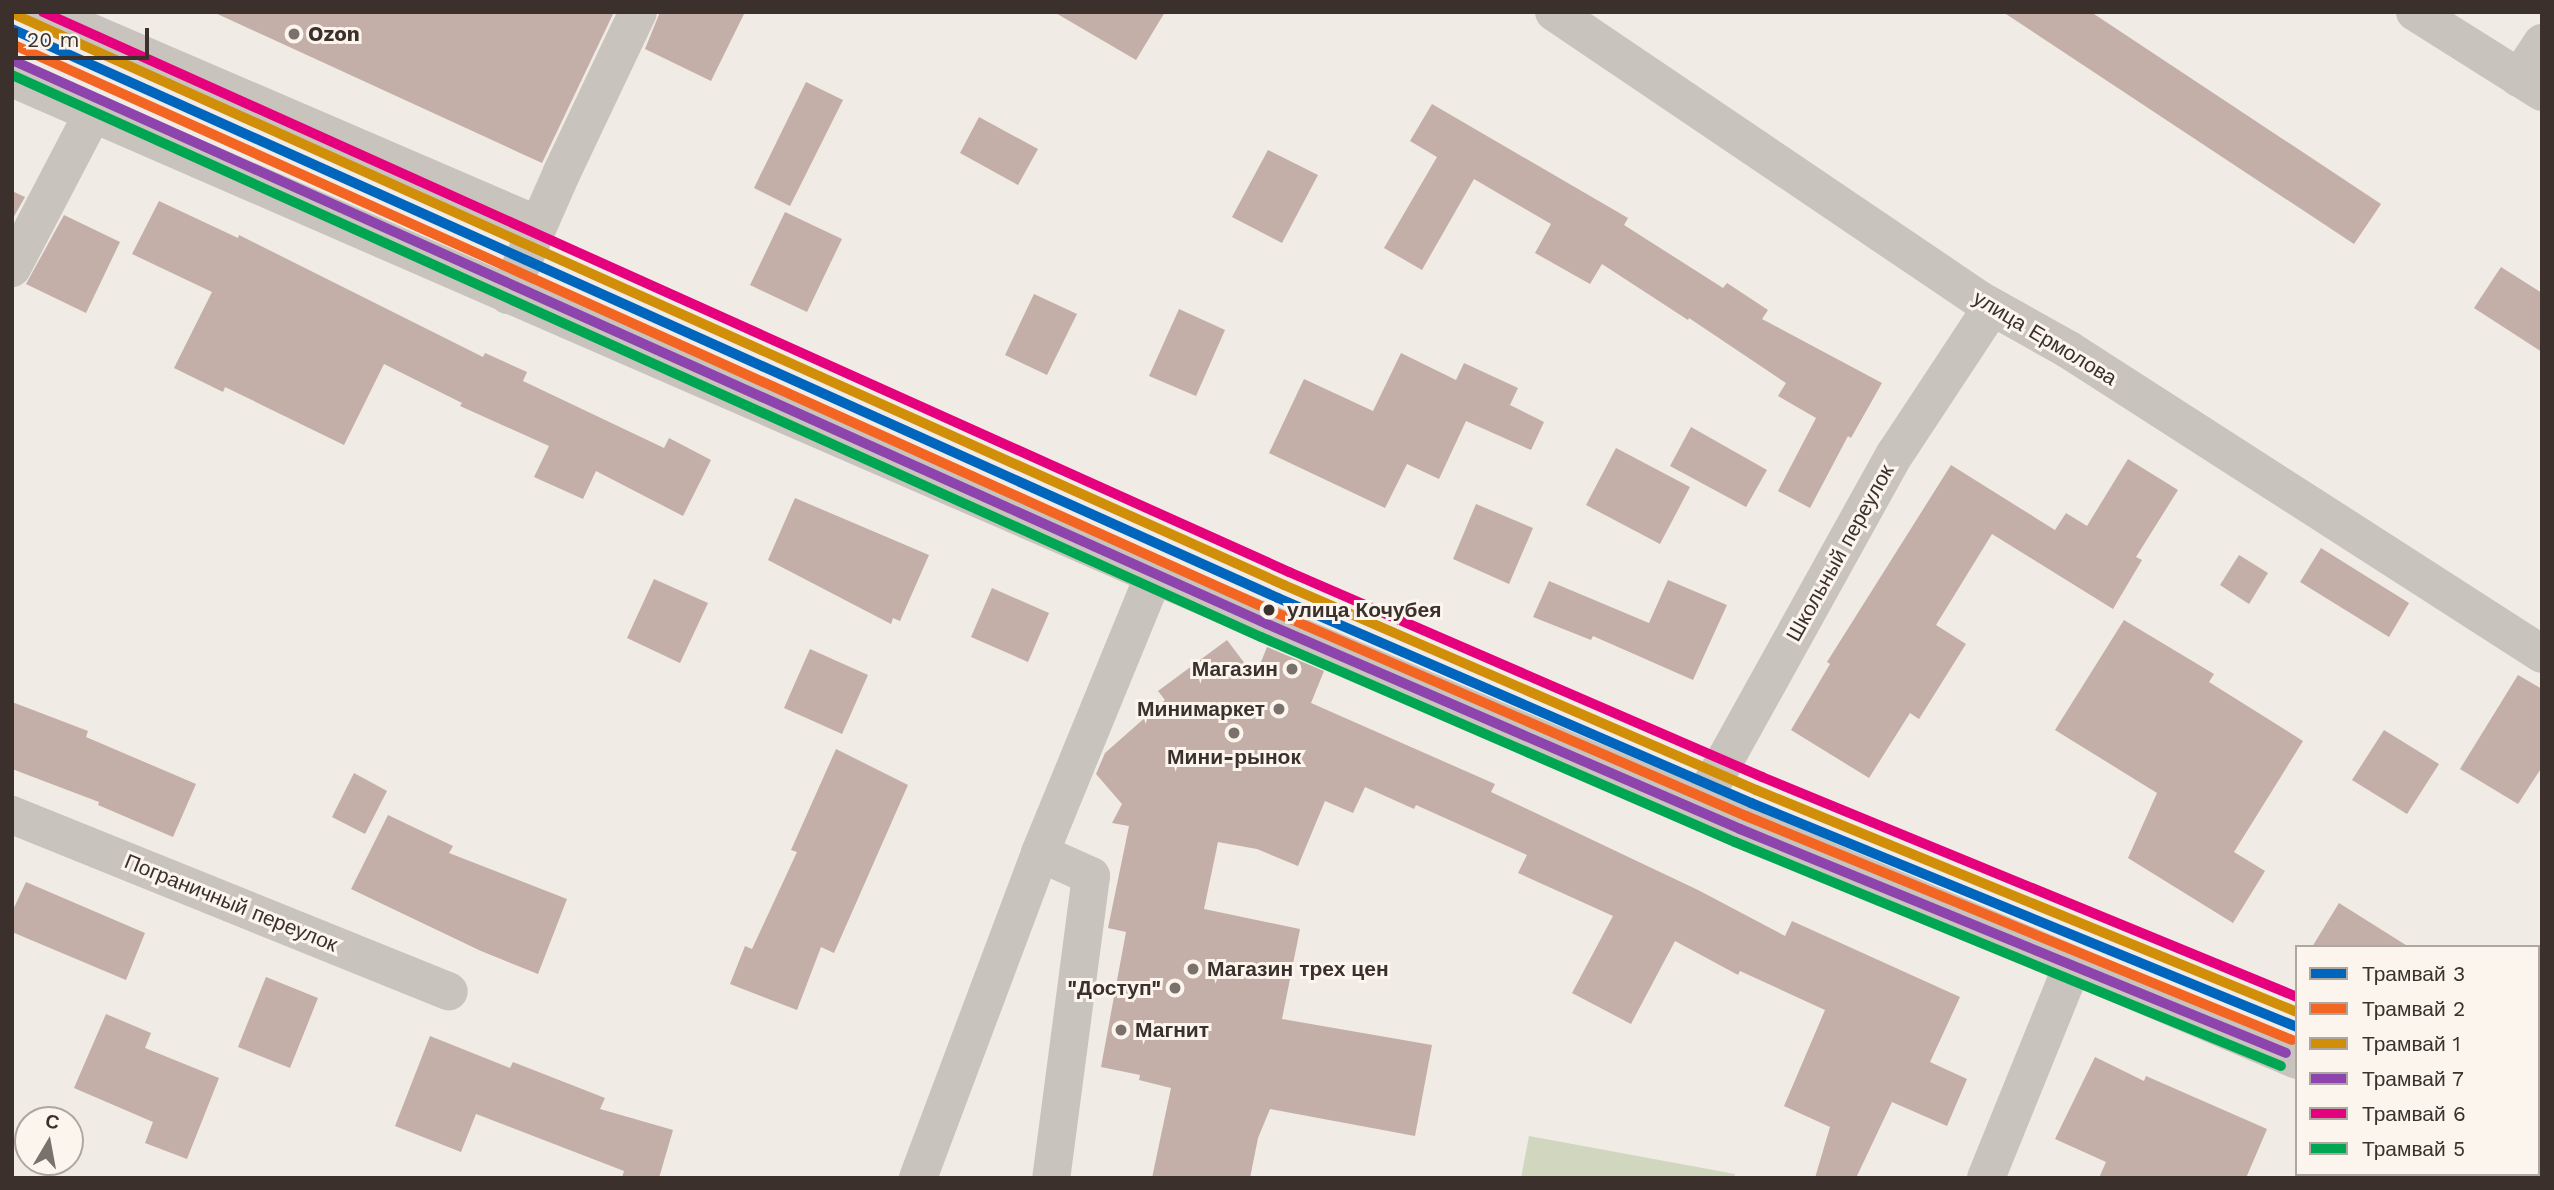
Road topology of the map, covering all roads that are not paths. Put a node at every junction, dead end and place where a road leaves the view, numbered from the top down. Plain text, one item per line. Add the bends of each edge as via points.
1 (43, 12) edge
2 (638, 12) edge
3 (1554, 12) edge
4 (2415, 12) edge
5 (2542, 43) edge
6 (12, 78) edge
7 (2530, 85) edge
8 (92, 115) junction
9 (538, 225) junction
10 (12, 268) edge
11 (508, 295) junction
12 (1992, 307) junction
13 (1154, 575) junction
14 (2542, 653) edge
15 (1699, 807) junction
16 (12, 815) edge
17 (1040, 853) junction
18 (2072, 966) junction
19 (449, 992) dead end
20 (2295, 1059) edge
21 (918, 1178) edge
22 (1051, 1178) edge
23 (1986, 1178) edge

1 - 9 street
2 - 9 street
3 - 12 street, улица Ермолова
4 - 7 street
5 - 7 street
6 - 8 street
8 - 10 street
8 - 11 street
9 - 11 street
11 - 13 street
12 - 14 street, улица Ермолова via 2069,350
12 - 15 street, Школьный переулок via 1895,454
13 - 15 street
13 - 17 street
15 - 18 street
16 - 19 street, Пограничный переулок
17 - 21 street
17 - 22 street via 1091,876
18 - 20 street
18 - 23 street

